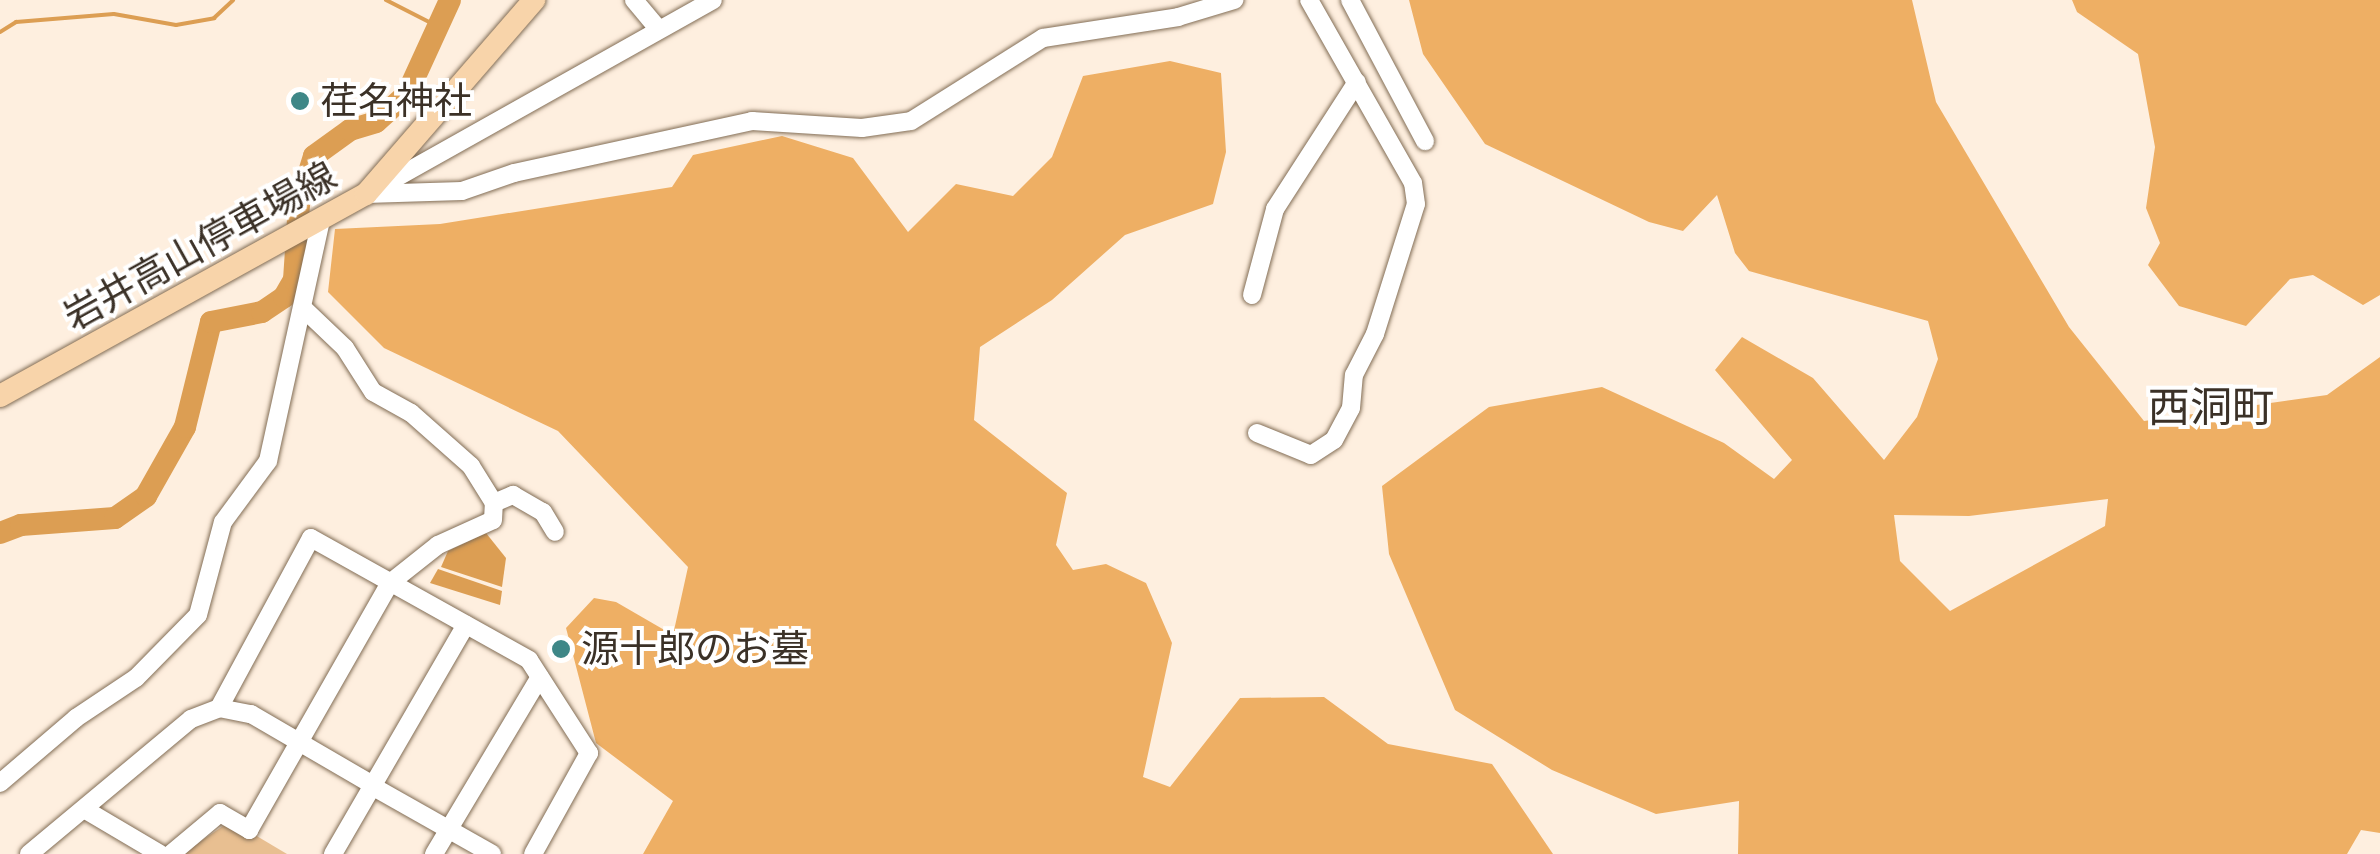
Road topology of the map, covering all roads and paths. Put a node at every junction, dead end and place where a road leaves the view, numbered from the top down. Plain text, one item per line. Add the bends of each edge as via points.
1 (534, 0) edge
2 (634, 0) edge
3 (714, 0) edge
4 (1234, 0) edge
5 (1310, 0) edge
6 (1350, 0) edge
7 (658, 30) junction
8 (1357, 82) junction
9 (1425, 142) dead end
10 (366, 194) junction
11 (316, 220) junction
12 (1252, 295) dead end
13 (303, 308) junction
14 (0, 396) edge
15 (1257, 433) dead end
16 (494, 502) junction
17 (556, 532) dead end
18 (390, 583) junction
19 (466, 625) junction
20 (540, 677) junction
21 (219, 708) junction
22 (299, 742) junction
23 (0, 783) edge
24 (372, 785) junction
25 (84, 809) junction
26 (448, 829) junction
27 (30, 854) edge
28 (160, 854) edge
29 (171, 854) edge
30 (333, 854) edge
31 (434, 854) edge
32 (492, 854) edge
33 (533, 854) edge

1 - 10 main road, 岩井高山停車場線
2 - 7 street
3 - 7 street
4 - 10 street via 1178,17 1043,38 911,121 862,128 752,121 514,173 462,191
5 - 8 street
6 - 9 street
7 - 10 street
8 - 12 street via 1274,209
8 - 15 street via 1412,183 1414,216 1334,440 1311,455
10 - 11 main road, 岩井高山停車場線
11 - 13 street
11 - 14 main road, 岩井高山停車場線
13 - 16 street via 346,348 373,392 410,413 465,460
13 - 23 street via 268,461 223,522 204,602 191,627
16 - 17 street via 513,495 543,512
16 - 18 street via 493,520 438,545
18 - 19 street
18 - 21 street via 312,538
18 - 22 street
19 - 20 street via 529,660
19 - 24 street
20 - 26 street
20 - 33 street via 589,752
21 - 22 street via 251,714
21 - 25 street via 190,719
22 - 24 street
22 - 29 street via 249,830 220,813
24 - 26 street
24 - 30 street
25 - 27 street
25 - 28 street
26 - 31 street
26 - 32 street

